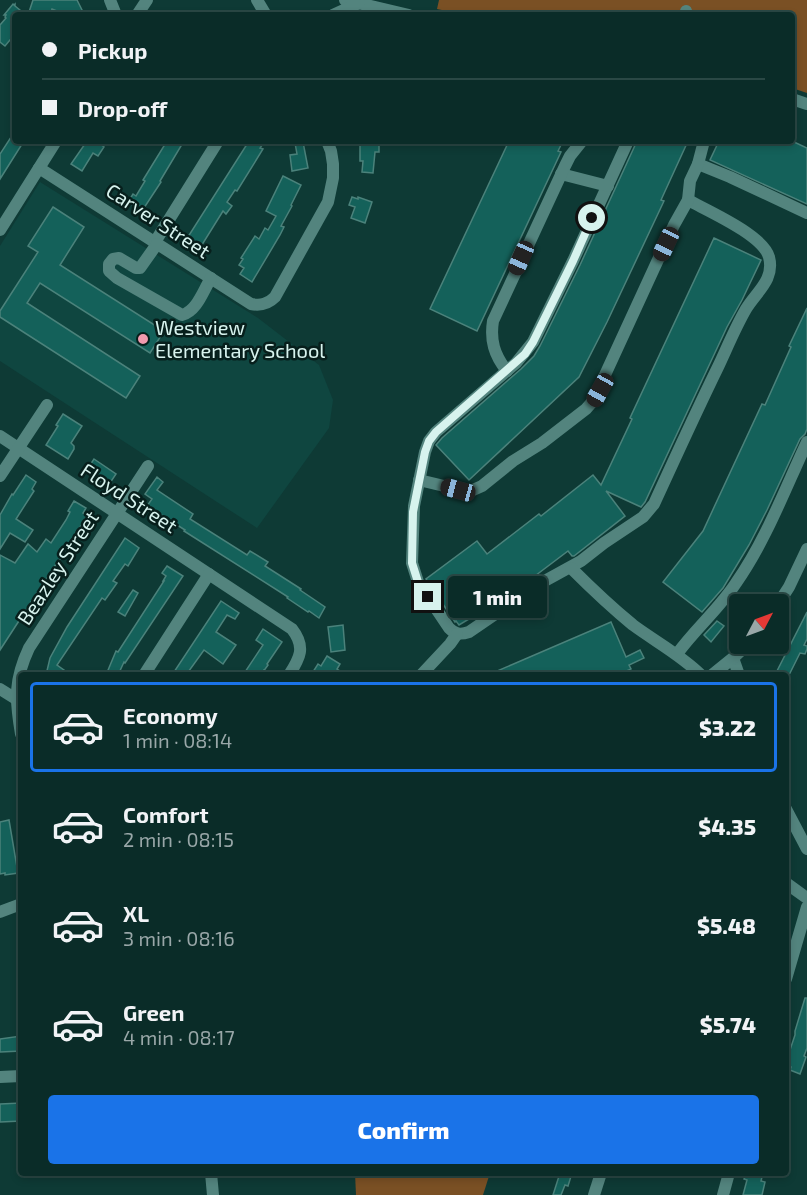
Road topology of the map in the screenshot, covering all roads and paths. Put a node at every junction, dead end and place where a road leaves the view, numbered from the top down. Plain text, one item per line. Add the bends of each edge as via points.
1 (345, 0) edge
2 (358, 3) junction
3 (397, 6) edge
4 (339, 12) edge
5 (54, 144) edge
6 (216, 144) edge
7 (328, 144) edge
8 (580, 144) edge
9 (627, 144) edge
10 (703, 144) edge
11 (698, 164) junction
12 (39, 168) junction
13 (561, 174) junction
14 (608, 186) junction
15 (688, 200) junction
16 (807, 213) edge
17 (0, 230) edge
18 (156, 243) junction
19 (211, 278) junction
20 (507, 370) junction
21 (47, 405) dead end
22 (0, 436) edge
23 (807, 442) edge
24 (19, 448) junction
25 (148, 466) dead end
26 (0, 476) edge
27 (419, 480) junction
28 (117, 513) junction
29 (807, 549) edge
30 (571, 568) junction
31 (209, 574) junction
32 (784, 594) edge
33 (457, 633) junction
34 (677, 654) junction
35 (737, 654) edge
36 (733, 658) junction
37 (20, 672) edge
38 (146, 672) edge
39 (291, 672) edge
40 (424, 672) edge
41 (698, 672) edge
42 (716, 672) edge
43 (738, 672) edge
44 (18, 682) edge
45 (0, 688) edge
46 (16, 699) junction
47 (18, 713) edge
48 (789, 815) edge
49 (807, 849) edge
50 (789, 885) edge
51 (807, 898) edge
52 (807, 907) edge
53 (789, 969) edge
54 (18, 1076) edge
55 (0, 1077) edge
56 (211, 1176) edge
57 (600, 1176) edge
58 (728, 1176) edge
59 (213, 1195) edge
60 (594, 1195) edge
61 (723, 1195) edge

1 - 2 street
2 - 3 street
2 - 4 street
5 - 12 street
6 - 18 street
7 - 19 street, Carver Street via 333,171 328,202 275,297 264,305 251,304
8 - 13 street
9 - 14 street
10 - 11 street
11 - 15 street via 690,181
11 - 16 street
12 - 17 street
12 - 18 street, Carver Street
13 - 14 street
13 - 20 street via 493,321 493,346
14 - 20 street via 533,342
15 - 27 street via 600,390 586,409 473,490
15 - 30 street via 756,238 769,255 766,282 745,310 650,510
18 - 19 street, Carver Street
18 - 19 street via 140,268 119,258 109,264 109,271 182,315 193,309
20 - 27 street via 436,432 425,452
21 - 24 street
22 - 24 street, Floyd Street
23 - 34 street via 750,563
24 - 26 street
24 - 28 street, Floyd Street
25 - 28 street, Beazley Street
27 - 33 street via 413,512 414,574 448,628
28 - 31 street, Floyd Street
28 - 37 street, Beazley Street via 29,648
29 - 32 street
30 - 33 street via 541,583 469,632
30 - 34 street via 614,610
31 - 38 street
31 - 39 street, Floyd Street via 292,629 301,650
33 - 40 street
34 - 41 street
35 - 36 street
36 - 42 street
36 - 43 street
44 - 46 street, Beazley Street
45 - 46 street
46 - 47 street, Beazley Street
48 - 49 street
50 - 51 street
52 - 53 street
54 - 55 street
56 - 59 street
57 - 60 street
58 - 61 street

